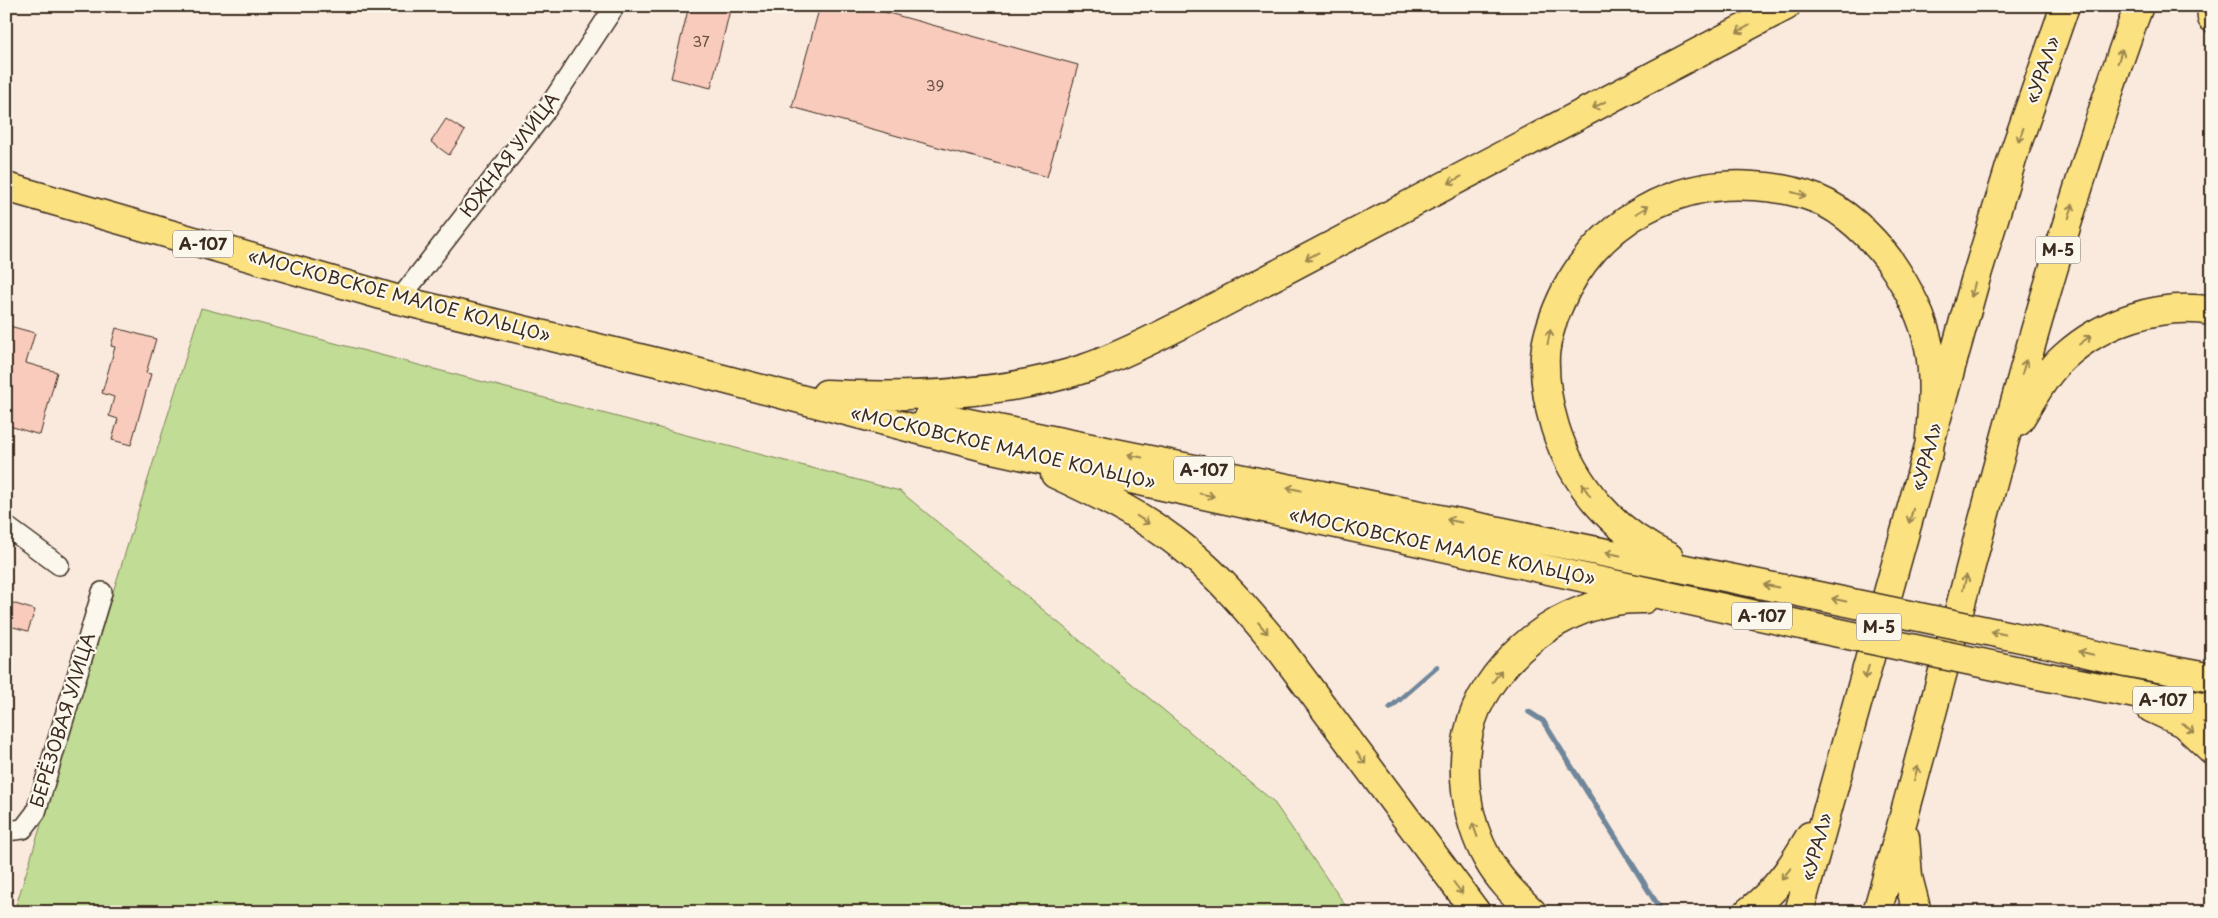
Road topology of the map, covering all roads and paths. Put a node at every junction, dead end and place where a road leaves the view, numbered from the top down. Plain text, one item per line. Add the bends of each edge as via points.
1 (615, 6) edge
2 (1786, 6) edge
3 (2065, 6) edge
4 (2139, 6) edge
5 (2211, 6) edge
6 (2212, 18) edge
7 (6, 187) edge
8 (399, 300) junction
9 (2212, 311) edge
10 (677, 367) junction
11 (817, 394) junction
12 (988, 448) junction
13 (1929, 452) junction
14 (1988, 498) junction
15 (6, 526) edge
16 (59, 565) dead end
17 (1729, 577) junction
18 (102, 592) dead end
19 (1719, 607) junction
20 (2212, 661) edge
21 (2126, 662) junction
22 (2212, 678) edge
23 (2114, 690) junction
24 (2212, 710) edge
25 (2212, 750) edge
26 (1830, 803) junction
27 (1903, 821) junction
28 (7, 831) edge
29 (1476, 912) edge
30 (1532, 912) edge
31 (1748, 912) edge
32 (1799, 912) edge
33 (1877, 912) edge
34 (1917, 912) edge

1 - 8 street, ЮЖНАЯ УЛИЦА via 547,109
2 -> 11 highway via 1179,326 1086,368 1041,381 994,388 936,393
3 -> 13 highway, «УРАЛ» / М-5 via 1975,281
14 -> 4 highway, М-5 via 2042,302
5 - 6 highway
7 - 8 highway, «МОСКОВСКОЕ МАЛОЕ КОЛЬЦО» / А-107
8 - 10 highway, «МОСКОВСКОЕ МАЛОЕ КОЛЬЦО» / А-107
14 -> 9 highway via 2016,426 2041,384 2063,357 2092,336 2132,317 2168,309
10 - 11 highway, «МОСКОВСКОЕ МАЛОЕ КОЛЬЦО» / А-107
10 - 12 highway, «МОСКОВСКОЕ МАЛОЕ КОЛЬЦО» / А-107
17 -> 11 highway, «МОСКОВСКОЕ МАЛОЕ КОЛЬЦО» / А-107
12 -> 19 highway, «МОСКОВСКОЕ МАЛОЕ КОЛЬЦО» / А-107
12 -> 29 highway via 1104,496 1184,548 1215,575 1280,649
17 -> 13 highway via 1676,560 1610,518 1590,497 1575,473 1562,447 1547,400 1545,354 1554,314 1574,274 1624,221 1654,203 1681,193 1731,184 1775,188 1817,199 1854,222 1880,248 1902,279 1930,347
13 -> 26 highway, «УРАЛ» / М-5
27 -> 14 highway, М-5
15 - 16 street
21 -> 17 highway, «МОСКОВСКОЕ МАЛОЕ КОЛЬЦО» / А-107, bridge
18 - 28 street, БЕРЁЗОВАЯ УЛИЦА via 36,812 23,829
19 - 23 highway, «МОСКОВСКОЕ МАЛОЕ КОЛЬЦО» / А-107, bridge
30 -> 19 highway via 1488,861 1468,807 1466,750 1472,720 1485,693 1520,649 1546,628 1599,604 1646,599
20 - 21 highway
21 - 22 highway, «МОСКОВСКОЕ МАЛОЕ КОЛЬЦО» / А-107
23 - 24 highway, «МОСКОВСКОЕ МАЛОЕ КОЛЬЦО» / А-107
23 -> 25 highway via 2183,723
26 -> 31 highway via 1787,875
26 - 32 highway, «УРАЛ» / М-5
27 - 33 highway, М-5
27 - 34 highway via 1908,877

